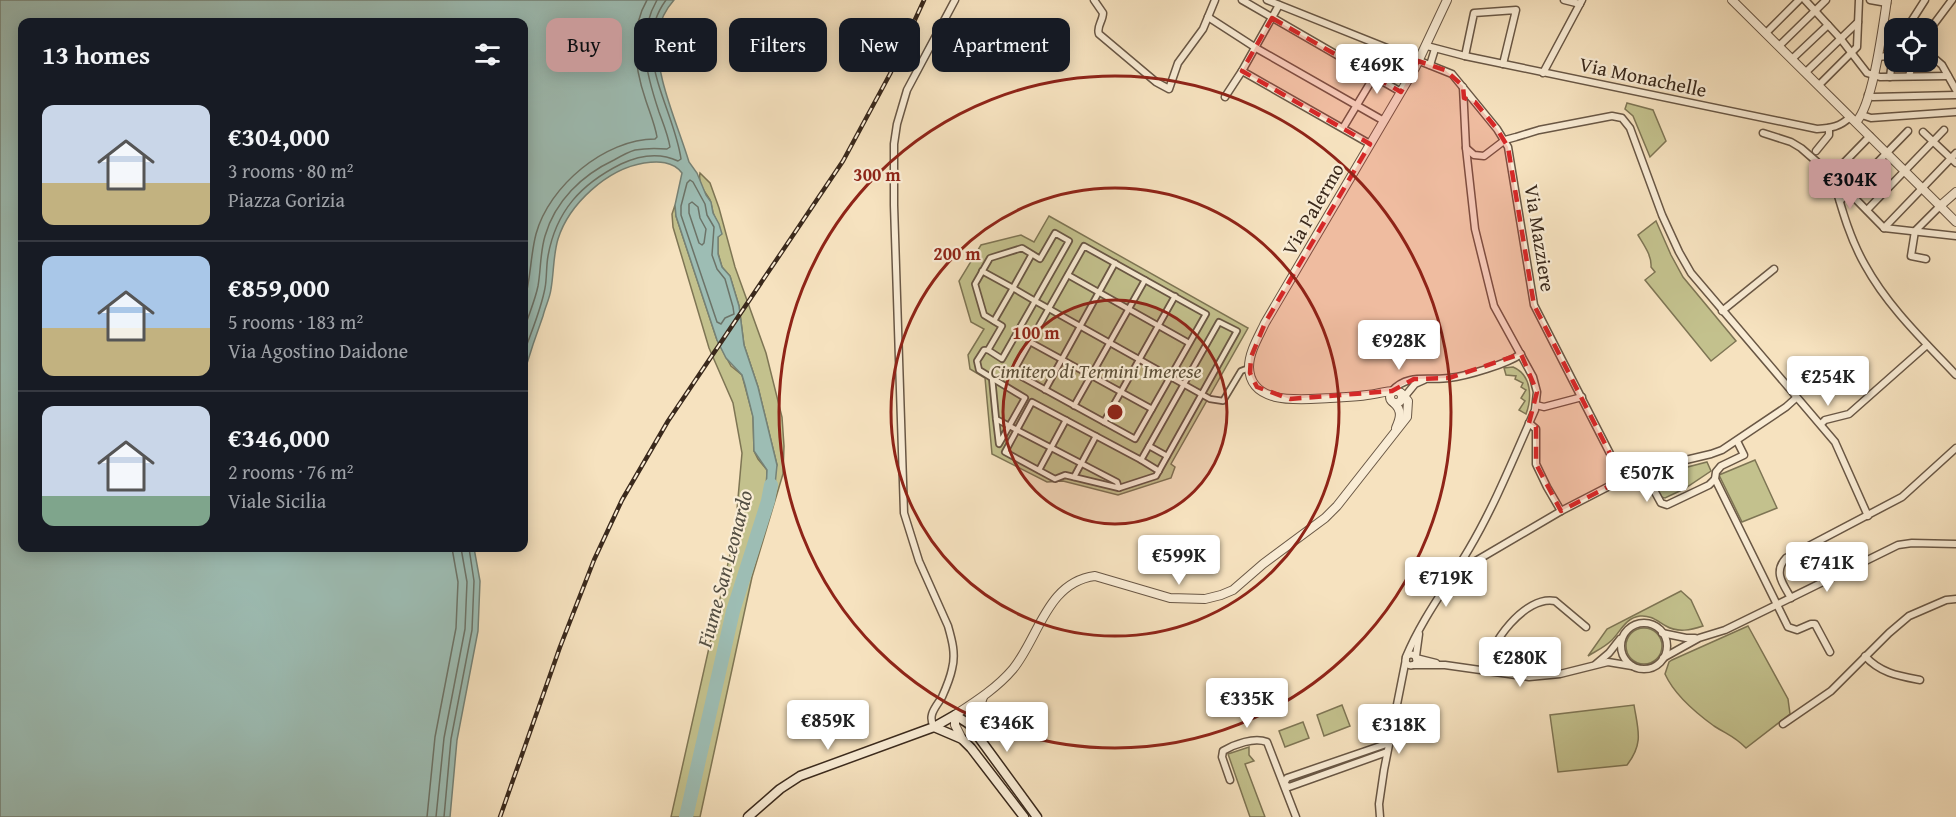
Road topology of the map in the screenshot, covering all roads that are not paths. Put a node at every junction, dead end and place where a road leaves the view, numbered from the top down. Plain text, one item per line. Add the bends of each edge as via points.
1 (955, 0) edge
2 (1094, 0) edge
3 (1215, 0) edge
4 (1242, 0) edge
5 (1267, 0) edge
6 (1447, 0) edge
7 (1564, 0) edge
8 (1732, 0) edge
9 (1799, 0) edge
10 (1805, 0) edge
11 (1826, 0) edge
12 (1859, 0) edge
13 (1870, 0) edge
14 (1925, 0) edge
15 (1952, 0) edge
16 (1581, 2) edge
17 (1887, 2) edge
18 (1279, 4) junction
19 (1815, 11) junction
20 (1208, 17) junction
21 (1272, 18) junction
22 (1913, 18) edge
23 (1938, 19) edge
24 (1858, 22) junction
25 (1828, 25) junction
26 (1766, 33) junction
27 (1840, 38) junction
28 (1427, 46) junction
29 (1779, 46) junction
30 (1256, 48) junction
31 (1435, 49) junction
32 (1390, 50) junction
33 (1851, 54) junction
34 (1465, 56) junction
35 (1878, 57) junction
36 (1884, 57) edge
37 (1792, 59) junction
38 (1418, 61) junction
39 (1938, 62) edge
40 (1503, 64) junction
41 (1430, 65) junction
42 (1242, 71) junction
43 (1806, 72) junction
44 (1891, 72) edge
45 (1910, 72) edge
46 (1544, 73) junction
47 (1874, 75) junction
48 (1948, 75) junction
49 (1909, 76) junction
50 (1374, 77) junction
51 (1890, 77) junction
52 (1819, 85) junction
53 (1463, 86) junction
54 (1956, 90) edge
55 (1401, 92) junction
56 (1868, 95) junction
57 (1956, 95) edge
58 (1225, 97) dead end
59 (1477, 104) junction
60 (1357, 105) junction
61 (1464, 106) junction
62 (1956, 112) edge
63 (1862, 115) junction
64 (1853, 120) junction
65 (1383, 121) junction
66 (1343, 128) junction
67 (1829, 128) junction
68 (1944, 130) dead end
69 (1908, 131) dead end
70 (1923, 132) dead end
71 (1763, 133) dead end
72 (1870, 136) junction
73 (1505, 140) junction
74 (1933, 141) junction
75 (1370, 144) junction
76 (1466, 148) junction
77 (1816, 151) dead end
78 (1886, 152) junction
79 (1954, 158) edge
80 (1905, 171) junction
81 (1832, 175) junction
82 (1922, 188) junction
83 (1848, 191) junction
84 (1956, 192) edge
85 (1840, 201) junction
86 (1940, 206) junction
87 (1867, 210) junction
88 (1956, 222) edge
89 (1884, 228) junction
90 (1915, 231) junction
91 (1956, 236) edge
92 (1032, 254) junction
93 (1926, 259) dead end
94 (1115, 263) junction
95 (1774, 269) dead end
96 (982, 271) junction
97 (1068, 275) junction
98 (1145, 280) junction
99 (1013, 288) junction
100 (1099, 292) junction
101 (1175, 296) junction
102 (1035, 301) junction
103 (1049, 308) junction
104 (1128, 309) junction
105 (1722, 311) junction
106 (994, 321) junction
107 (1080, 326) junction
108 (1158, 326) junction
109 (1030, 342) junction
110 (1110, 342) junction
111 (1189, 343) junction
112 (1927, 345) junction
113 (988, 351) junction
114 (1521, 354) junction
115 (1062, 359) junction
116 (1140, 359) junction
117 (1249, 368) junction
118 (1091, 375) junction
119 (1956, 375) edge
120 (1170, 376) junction
121 (992, 378) junction
122 (1427, 378) junction
123 (1184, 384) junction
124 (1045, 390) junction
125 (1121, 392) junction
126 (1201, 394) junction
127 (1396, 396) junction
128 (1582, 397) junction
129 (1796, 398) junction
130 (1536, 405) junction
131 (1074, 406) junction
132 (1152, 409) junction
133 (996, 418) junction
134 (1066, 420) junction
135 (1104, 422) junction
136 (1529, 423) junction
137 (1821, 424) junction
138 (1010, 426) junction
139 (1017, 430) junction
140 (1394, 435) junction
141 (1096, 436) junction
142 (1737, 441) junction
143 (1149, 446) junction
144 (1051, 448) junction
145 (1956, 448) edge
146 (1167, 456) junction
147 (1141, 460) junction
148 (1081, 463) junction
149 (1039, 470) junction
150 (1643, 470) junction
151 (1159, 471) junction
152 (1074, 477) junction
153 (1623, 479) junction
154 (1715, 479) junction
155 (1119, 488) junction
156 (1561, 511) junction
157 (1868, 516) junction
158 (1956, 544) edge
159 (1471, 547) junction
160 (1481, 557) junction
161 (1454, 574) junction
162 (1791, 598) junction
163 (1956, 599) edge
164 (1778, 605) junction
165 (1586, 627) dead end
166 (1420, 630) junction
167 (1662, 633) junction
168 (1623, 637) junction
169 (1699, 638) junction
170 (1830, 652) dead end
171 (1416, 657) junction
172 (1865, 657) junction
173 (1406, 658) junction
174 (1663, 658) junction
175 (1413, 665) junction
176 (1445, 665) junction
177 (1593, 666) junction
178 (1632, 666) junction
179 (1485, 671) junction
180 (1920, 680) dead end
181 (1399, 693) junction
182 (983, 697) junction
183 (955, 715) junction
184 (1783, 724) dead end
185 (934, 727) junction
186 (975, 732) junction
187 (962, 739) junction
188 (1389, 743) junction
189 (1387, 752) junction
190 (1230, 780) dead end
191 (1284, 784) junction
192 (748, 817) edge
193 (1024, 817) edge
194 (1037, 817) edge
195 (1296, 817) edge
196 (1380, 817) edge

1 - 185 street via 908,90 894,144 904,513 911,542 948,626 954,658 948,682 931,715
2 - 20 street via 1103,13 1099,34 1156,82 1169,88 1178,63
3 - 20 street
4 - 21 street
5 - 18 street, Via Mazziere
6 - 28 street, Via Palermo
7 - 16 street
8 - 26 street
9 - 26 street
10 - 19 street
11 - 19 street
12 - 24 street
13 - 17 street
14 - 22 street
15 - 23 street
16 - 46 street
17 - 35 street
18 - 21 street
18 - 32 street, Via Mazziere
19 - 25 street
19 - 29 street
20 - 30 street
21 - 30 street
21 - 50 street
24 - 27 street
24 - 33 street via 1857,47
25 - 27 street
25 - 37 street
26 - 29 street
27 - 33 street
27 - 43 street
28 - 31 street, Via Monachelle
28 - 38 street, Via Palermo
29 - 37 street
30 - 42 street
30 - 60 street
31 - 34 street, Via Monachelle
31 - 41 street
32 - 38 street, Via Mazziere
32 - 50 street
33 - 47 street via 1867,73
33 - 52 street
34 - 40 street, Via Monachelle
34 - 40 street via 1474,13 1516,10
35 - 36 street
35 - 47 street
37 - 43 street
38 - 41 street, Via Mazziere
38 - 55 street, Via Palermo
39 - 48 street
40 - 46 street, Via Monachelle
41 - 53 street, Via Mazziere via 1452,74
42 - 58 street
42 - 66 street
43 - 52 street
44 - 51 street
45 - 49 street
46 - 67 street, Via Monachelle via 1817,129
47 - 51 street
47 - 56 street
48 - 49 street
48 - 54 street
49 - 51 street
50 - 55 street
50 - 60 street
52 - 64 street
53 - 59 street, Via Mazziere
53 - 61 street
55 - 65 street, Via Palermo
56 - 57 street
56 - 63 street
59 - 61 street via 1469,100
59 - 73 street, Via Mazziere
60 - 65 street
60 - 66 street
61 - 76 street
62 - 63 street via 1871,118
63 - 64 street
64 - 67 street
64 - 72 street
65 - 75 street, Via Palermo
66 - 75 street
67 - 77 street via 1829,135
68 - 74 street
69 - 78 street
70 - 74 street
71 - 81 street via 1801,148
72 - 78 street
72 - 81 street
73 - 76 street via 1484,156 1474,155
73 - 105 street via 1612,116 1622,118 1630,128 1679,252
73 - 128 street, Via Mazziere via 1534,305
74 - 79 street
74 - 80 street
75 - 117 street, Via Palermo via 1264,323
76 - 114 street via 1474,229 1492,302
78 - 80 street
78 - 83 street
79 - 82 street
80 - 82 street
80 - 87 street
81 - 83 street
81 - 85 street
82 - 86 street
82 - 89 street
83 - 85 street
83 - 87 street
84 - 86 street
85 - 112 street via 1848,228 1871,275
86 - 88 street
86 - 90 street
87 - 89 street
89 - 90 street
90 - 91 street
90 - 93 street via 1911,256
92 - 96 street via 1022,248 990,258
92 - 99 street
92 - 102 street via 1040,259 1055,233 1069,241
94 - 97 street via 1084,246
94 - 98 street
94 - 100 street
95 - 105 street
96 - 99 street
96 - 106 street via 975,284 984,315
97 - 100 street
97 - 103 street
98 - 101 street
98 - 104 street
99 - 102 street
99 - 106 street
100 - 104 street
100 - 107 street
101 - 108 street
101 - 111 street via 1206,314
102 - 103 street
102 - 113 street via 1002,359
103 - 107 street
103 - 109 street
104 - 108 street
104 - 110 street
105 - 129 street
106 - 113 street via 1002,326
107 - 110 street
107 - 115 street
108 - 111 street
108 - 116 street
109 - 115 street
109 - 124 street via 1013,372
110 - 116 street
110 - 118 street
111 - 120 street
112 - 119 street
112 - 137 street via 1849,414
113 - 121 street via 984,350 977,361 979,370
114 - 122 street via 1511,361 1449,378
114 - 130 street via 1538,392
115 - 118 street
115 - 124 street
116 - 120 street
116 - 125 street
117 - 126 street via 1241,371 1223,401
117 - 127 street, Via Palermo via 1260,391 1270,396 1297,400
118 - 125 street
118 - 131 street
120 - 123 street
120 - 132 street
121 - 133 street
121 - 138 street via 1024,398
122 - 127 street
122 - 127 street via 1404,382
123 - 126 street
123 - 126 street via 1220,322 1237,331
123 - 143 street
124 - 131 street
125 - 132 street
125 - 135 street
126 - 146 street
127 - 140 street via 1400,416
127 - 140 street via 1409,404 1407,417
128 - 130 street via 1544,407
128 - 153 street, Via Mazziere
129 - 137 street
129 - 142 street
130 - 136 street
131 - 135 street
132 - 135 street via 1135,439
133 - 138 street
133 - 138 street via 999,444
134 - 139 street via 1032,402
134 - 141 street
134 - 144 street
136 - 156 street via 1536,429 1536,464
136 - 159 street
137 - 157 street via 1834,442
138 - 139 street
139 - 144 street
139 - 149 street via 1005,452
140 - 182 street via 1331,513 1233,590 1205,599 1170,598 1095,576 1072,583 1049,606 1011,671
141 - 147 street
141 - 148 street
142 - 150 street via 1717,452
142 - 154 street via 1744,455 1722,466
143 - 146 street
143 - 147 street
144 - 148 street
144 - 149 street
145 - 157 street via 1902,497
146 - 151 street
147 - 151 street
148 - 152 street
148 - 155 street via 1117,482
149 - 152 street via 1055,479
150 - 153 street
150 - 154 street via 1665,505
151 - 155 street via 1156,476
152 - 155 street
153 - 156 street
154 - 164 street
156 - 160 street
157 - 162 street via 1781,563 1779,574
158 - 162 street via 1898,545
159 - 160 street via 1471,555
159 - 161 street
160 - 161 street
161 - 166 street
162 - 164 street
163 - 172 street via 1909,616
164 - 169 street
164 - 170 street via 1790,629 1817,625
165 - 179 street via 1555,601 1543,601 1509,624 1487,658
166 - 171 street
166 - 173 street
167 - 168 street via 1645,623 1632,626
167 - 169 street
167 - 174 street via 1666,645
168 - 177 street
168 - 178 street via 1621,650
169 - 174 street
171 - 173 street via 1411,654
171 - 175 street
171 - 176 street
172 - 180 street via 1887,672
172 - 184 street via 1823,698
173 - 175 street via 1407,664
173 - 181 street
174 - 178 street via 1649,668
175 - 176 street
175 - 181 street
176 - 179 street
177 - 178 street via 1608,662
177 - 179 street via 1529,677
181 - 188 street
182 - 183 street
182 - 186 street
183 - 185 main road
183 - 186 main road
183 - 187 street
185 - 187 main road
185 - 192 main road via 800,776
186 - 194 main road
187 - 193 main road
188 - 189 street
188 - 191 street via 1287,778
189 - 191 street via 1289,787
189 - 196 street
190 - 191 street via 1223,751 1263,740
191 - 195 street

